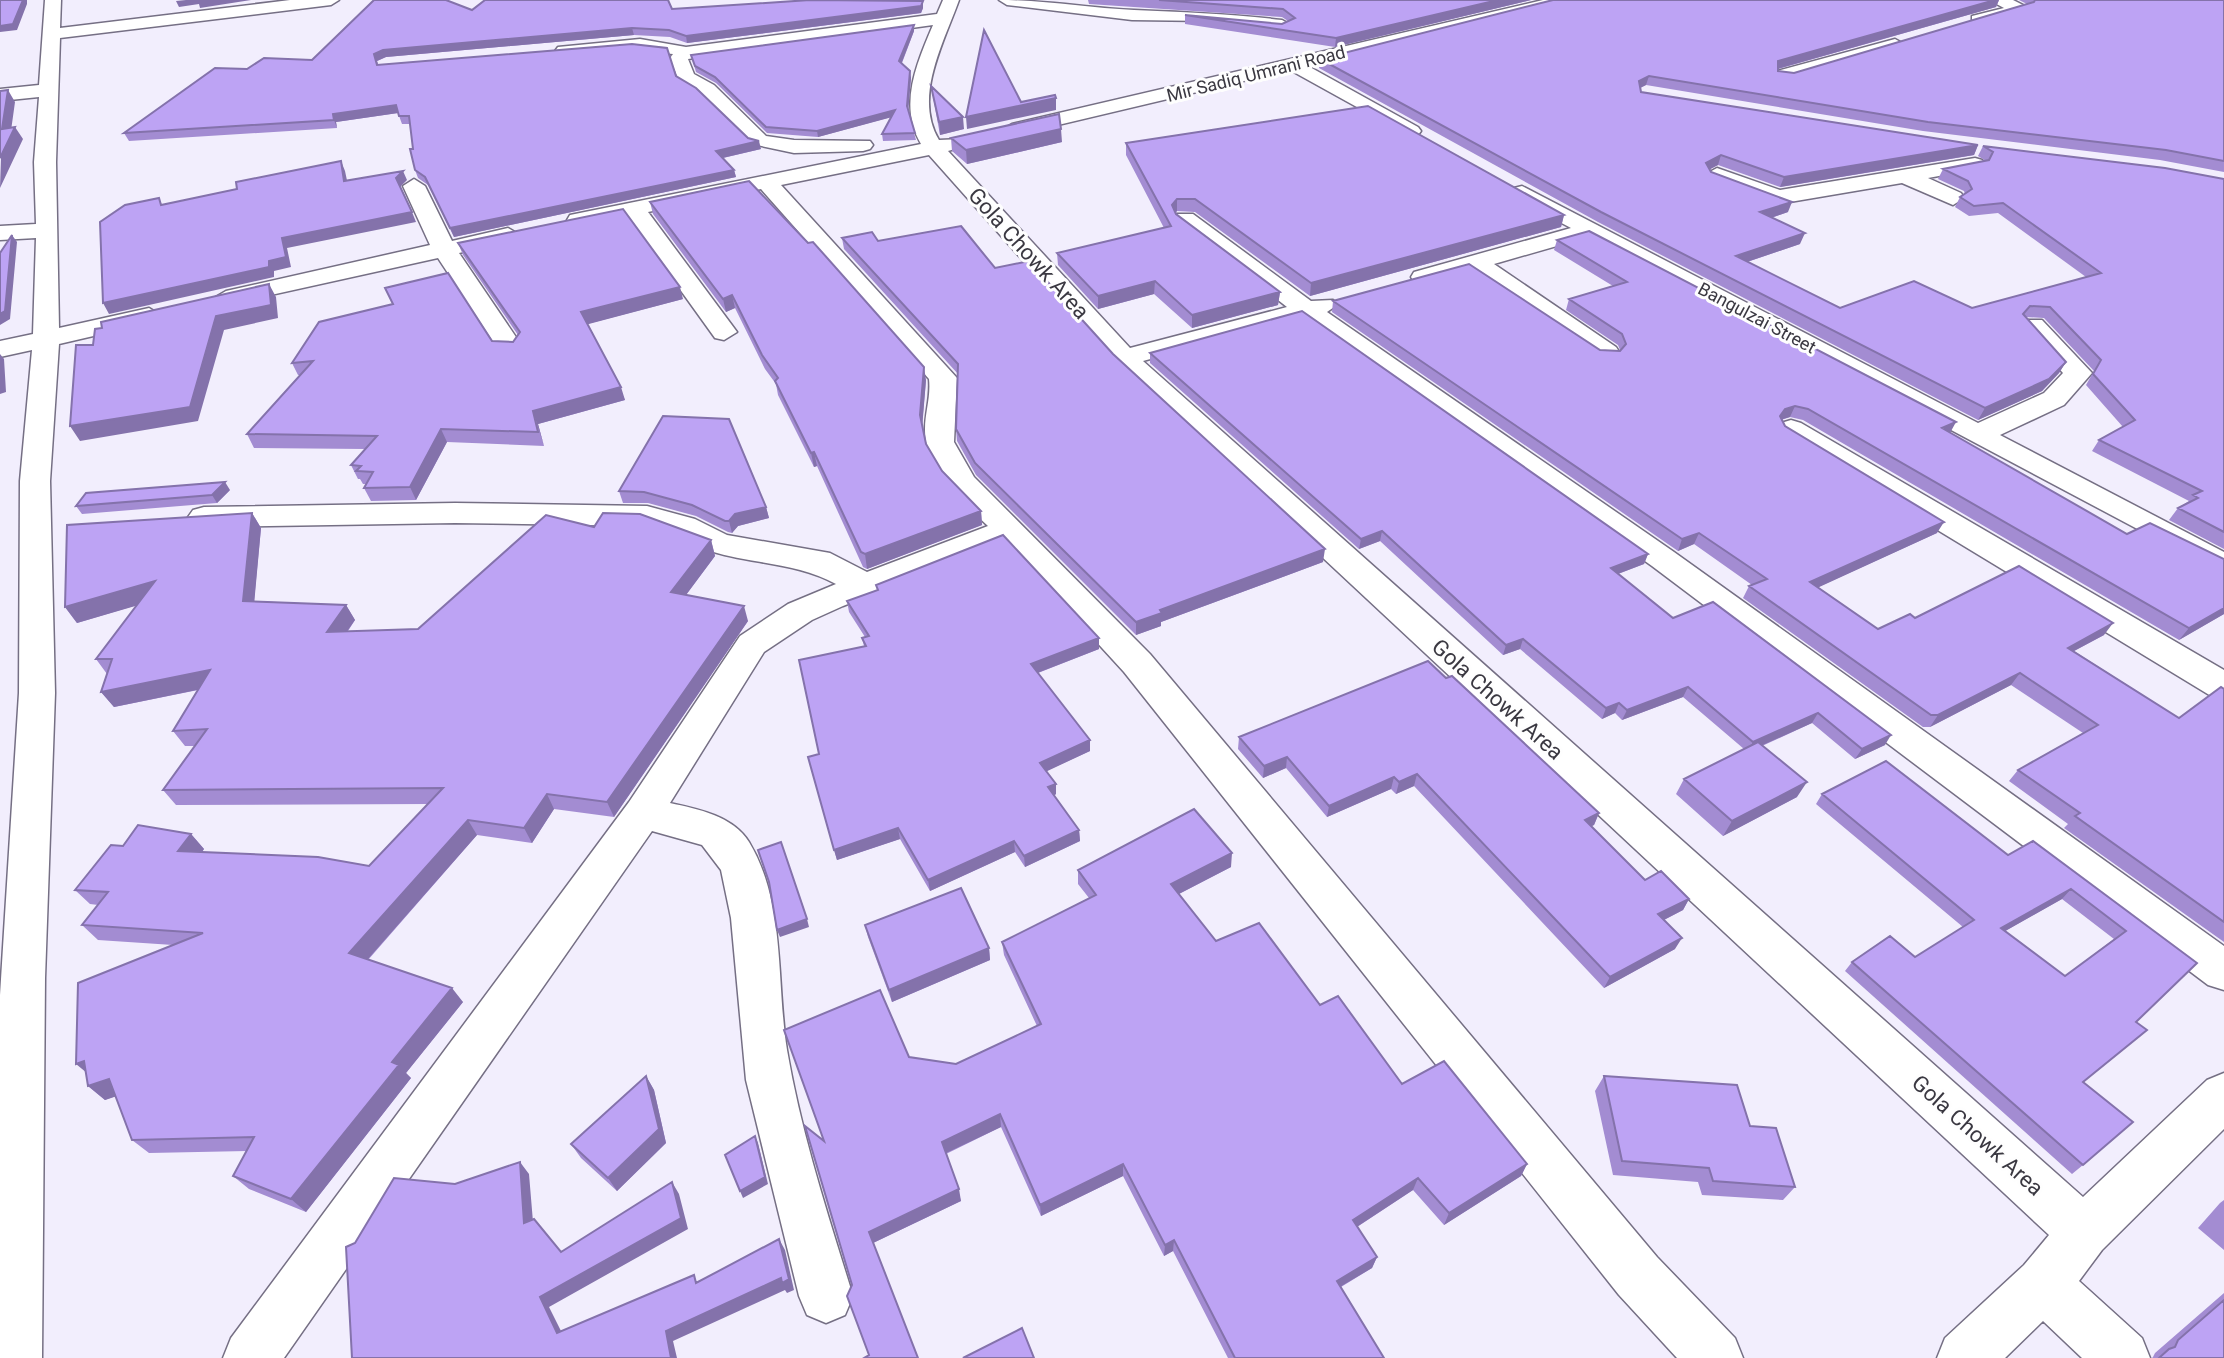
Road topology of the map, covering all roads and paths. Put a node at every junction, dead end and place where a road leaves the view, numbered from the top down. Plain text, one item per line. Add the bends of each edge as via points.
1 (331, 0) edge
2 (1007, 0) edge
3 (1229, 0) edge
4 (1564, 0) edge
5 (1997, 0) edge
6 (948, 9) edge
7 (52, 17) edge
8 (1958, 26) edge
9 (1314, 38) edge
10 (1907, 40) edge
11 (1358, 49) junction
12 (552, 52) edge
13 (685, 52) junction
14 (1294, 65) junction
15 (1784, 75) edge
16 (48, 90) junction
17 (0, 95) edge
18 (1430, 142) edge
19 (940, 146) junction
20 (1975, 152) edge
21 (1717, 174) edge
22 (1901, 174) junction
23 (1496, 179) edge
24 (766, 181) junction
25 (414, 186) edge
26 (1953, 198) dead end
27 (633, 208) junction
28 (1185, 219) edge
29 (560, 224) edge
30 (48, 230) junction
31 (531, 230) edge
32 (1589, 230) junction
33 (0, 233) edge
34 (444, 249) junction
35 (1474, 262) junction
36 (1398, 284) edge
37 (1353, 297) edge
38 (199, 304) edge
39 (1307, 310) junction
40 (168, 311) edge
41 (2033, 325) edge
42 (724, 332) dead end
43 (46, 339) junction
44 (509, 346) edge
45 (0, 349) edge
46 (1607, 353) edge
47 (1124, 358) junction
48 (1791, 429) edge
49 (1978, 434) junction
50 (174, 519) edge
51 (1010, 529) junction
52 (2224, 565) edge
53 (863, 584) junction
54 (2224, 687) edge
55 (643, 813) junction
56 (2224, 971) edge
57 (12, 982) edge
58 (2224, 1096) edge
59 (10, 1178) edge
60 (2084, 1232) junction
61 (2043, 1284) junction
62 (826, 1296) dead end
63 (14, 1358) edge
64 (251, 1358) edge
65 (1715, 1358) edge
66 (1965, 1358) edge
67 (2122, 1358) edge

1 - 7 street
2 - 3 street via 1132,15 1209,16 1288,28
4 - 11 street, Mir Sadiq Umrani Road
5 - 8 street via 2021,8
6 - 13 street
6 - 19 street via 920,102 921,125
7 - 16 street
9 - 11 street
10 - 15 street
11 - 14 street, Mir Sadiq Umrani Road
12 - 13 street via 634,43 670,45
13 - 19 street via 679,58 686,77 706,83 739,124 762,142
14 - 18 street
14 - 19 street, Mir Sadiq Umrani Road
16 - 17 street
16 - 30 street
19 - 24 street
19 - 47 street, Gola Chowk Area
20 - 22 street
21 - 22 street via 1778,197
22 - 26 street
23 - 32 street, Bangulzai Street
24 - 27 street
24 - 51 street via 943,378 947,401 938,430 944,456 971,494
25 - 34 street
27 - 29 street
27 - 42 street
28 - 39 street
30 - 33 street
30 - 43 street
31 - 34 street
32 - 35 street
32 - 49 street, Bangulzai Street
34 - 38 street
34 - 44 street
35 - 36 street
35 - 46 street
37 - 39 street
39 - 47 street
39 - 56 street via 1663,559
40 - 43 street
41 - 49 street via 2078,373 2054,399
43 - 45 street
43 - 57 street via 35,481 48,530
47 - 60 street, Gola Chowk Area
48 - 54 street
49 - 52 street, Bangulzai Street
50 - 53 street via 455,513 647,516 718,543 818,560
51 - 53 street
51 - 65 street via 1137,663 1638,1276
53 - 55 street via 800,612 752,644
55 - 62 street via 717,833 734,851 746,877 764,1050
55 - 64 street
57 - 59 street
58 - 60 street
59 - 63 street
60 - 61 street
61 - 66 street
61 - 67 street

